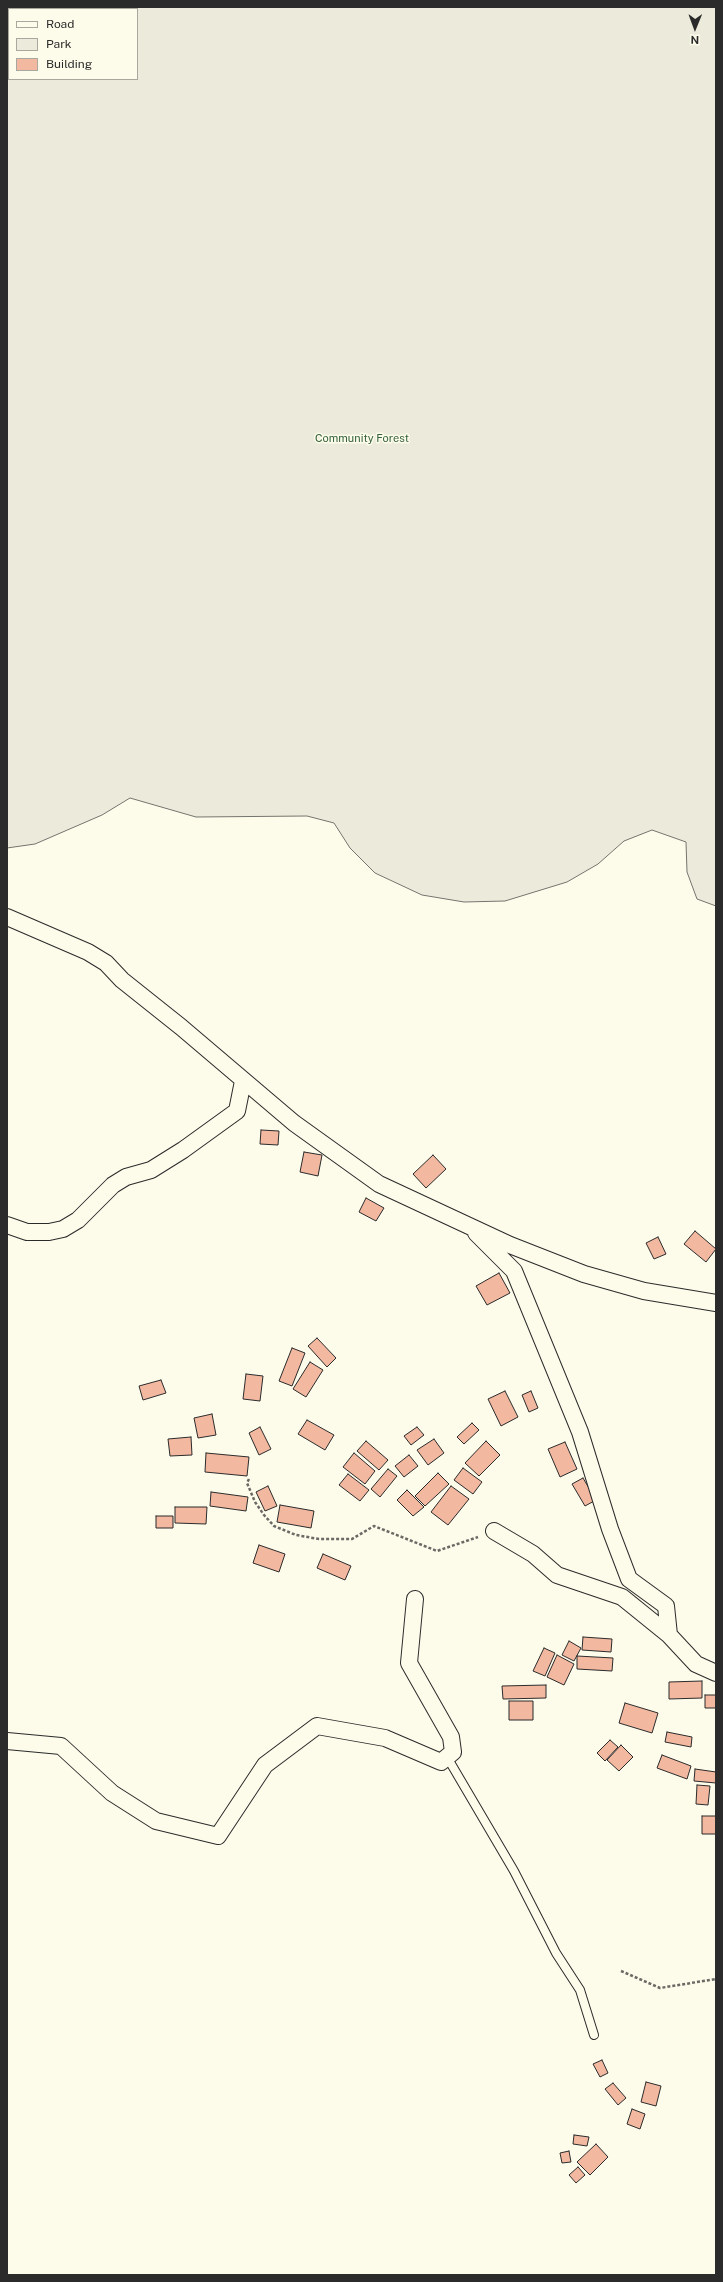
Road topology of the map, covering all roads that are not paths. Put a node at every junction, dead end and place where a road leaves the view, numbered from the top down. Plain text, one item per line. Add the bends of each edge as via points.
1 (7, 917) edge
2 (243, 1081) junction
3 (7, 1225) edge
4 (468, 1225) junction
5 (716, 1303) edge
6 (494, 1531) road end
7 (415, 1599) dead end
8 (669, 1635) junction
9 (716, 1673) edge
10 (7, 1741) edge
11 (447, 1757) junction
12 (594, 2035) dead end

1 - 2 street via 88,952 106,963 122,980
2 - 3 street via 237,1111 151,1170 126,1176 113,1185 78,1220 63,1229 49,1232 27,1232
2 - 4 street via 294,1123 379,1184
4 - 5 street via 510,1245 584,1274 644,1291
4 - 8 street via 514,1271 580,1432 610,1529 629,1579 666,1606
6 - 8 street via 533,1554 557,1575 622,1597
7 - 11 street via 409,1663 451,1737 453,1752
8 - 9 street via 696,1664
10 - 11 street via 61,1746 112,1793 156,1821 218,1836 265,1765 317,1726 385,1738 441,1762
11 - 12 lane via 514,1870 556,1953 580,1990

